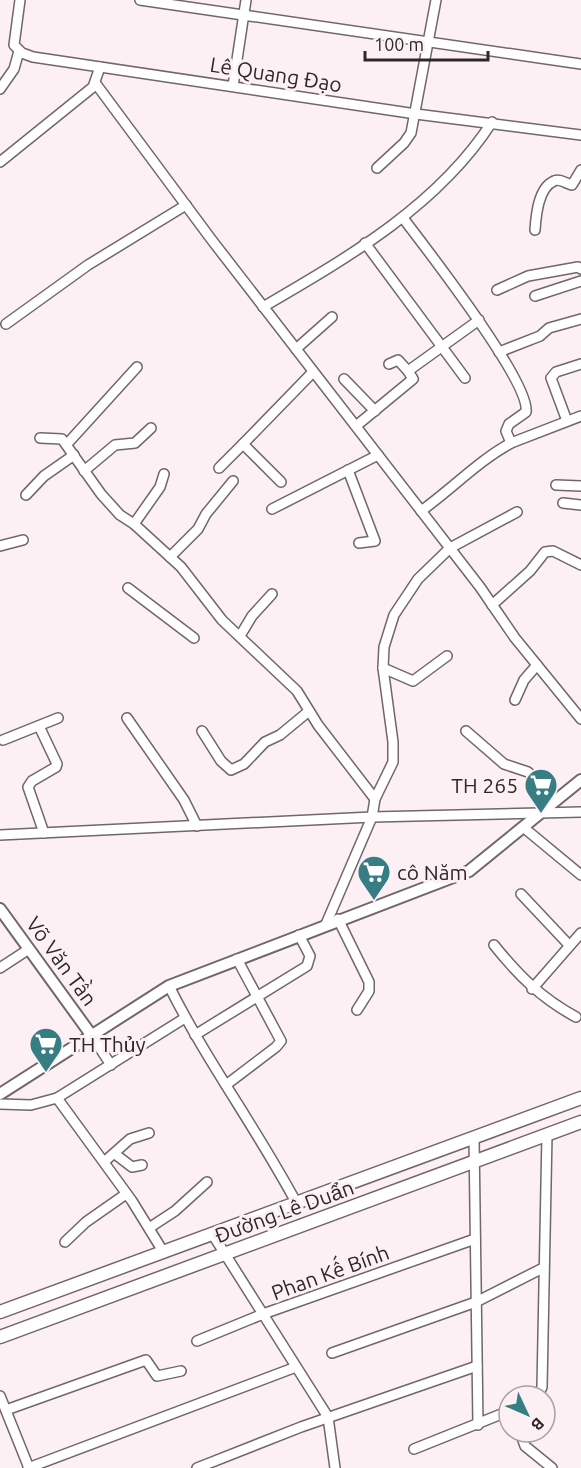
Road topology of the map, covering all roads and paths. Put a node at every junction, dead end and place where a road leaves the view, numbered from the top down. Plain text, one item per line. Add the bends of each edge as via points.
1 (20, 0) edge
2 (140, 0) edge
3 (246, 0) edge
4 (436, 0) edge
5 (244, 15) junction
6 (429, 42) junction
7 (19, 51) junction
8 (581, 64) edge
9 (100, 67) junction
10 (96, 84) junction
11 (233, 86) junction
12 (0, 89) edge
13 (416, 114) junction
14 (492, 122) junction
15 (581, 135) edge
16 (0, 162) edge
17 (377, 168) dead end
18 (581, 170) edge
19 (186, 205) junction
20 (403, 218) junction
21 (535, 230) dead end
22 (365, 243) junction
23 (581, 269) edge
24 (581, 282) edge
25 (497, 290) dead end
26 (535, 296) dead end
27 (263, 307) junction
28 (332, 317) dead end
29 (581, 319) edge
30 (479, 320) junction
31 (6, 324) dead end
32 (444, 346) junction
33 (296, 350) junction
34 (499, 352) junction
35 (389, 363) dead end
36 (581, 364) edge
37 (137, 367) dead end
38 (408, 371) junction
39 (313, 372) junction
40 (465, 378) dead end
41 (344, 379) dead end
42 (375, 411) junction
43 (581, 416) edge
44 (567, 421) junction
45 (356, 426) junction
46 (151, 428) dead end
47 (40, 438) dead end
48 (511, 443) junction
49 (67, 444) junction
50 (243, 444) junction
51 (74, 455) junction
52 (378, 455) junction
53 (219, 468) dead end
54 (348, 470) junction
55 (84, 471) junction
56 (164, 474) dead end
57 (233, 481) dead end
58 (280, 482) dead end
59 (556, 485) dead end
60 (581, 486) edge
61 (26, 495) dead end
62 (563, 503) dead end
63 (581, 506) edge
64 (272, 509) dead end
65 (421, 511) junction
66 (517, 512) dead end
67 (134, 524) junction
68 (23, 540) dead end
69 (359, 543) dead end
70 (0, 546) edge
71 (450, 548) junction
72 (170, 557) junction
73 (581, 565) edge
74 (128, 588) dead end
75 (272, 594) dead end
76 (492, 606) junction
77 (240, 636) junction
78 (194, 638) dead end
79 (447, 656) dead end
80 (537, 665) junction
81 (383, 668) junction
82 (515, 700) dead end
83 (309, 711) junction
84 (58, 717) dead end
85 (127, 718) dead end
86 (581, 719) edge
87 (39, 726) junction
88 (202, 731) dead end
89 (466, 731) dead end
90 (3, 740) dead end
91 (581, 780) edge
92 (375, 799) junction
93 (555, 801) junction
94 (541, 812) junction
95 (581, 812) edge
96 (372, 817) junction
97 (197, 826) junction
98 (523, 827) junction
99 (44, 833) junction
100 (0, 835) edge
101 (581, 875) edge
102 (521, 894) dead end
103 (0, 909) edge
104 (338, 919) junction
105 (326, 924) junction
106 (581, 933) edge
107 (299, 935) junction
108 (494, 945) dead end
109 (569, 945) junction
110 (29, 949) junction
111 (237, 959) junction
112 (0, 968) edge
113 (169, 986) junction
114 (532, 989) junction
115 (257, 996) junction
116 (357, 1010) dead end
117 (576, 1017) dead end
118 (185, 1018) junction
119 (195, 1035) junction
120 (92, 1036) junction
121 (111, 1065) junction
122 (226, 1085) junction
123 (0, 1094) edge
124 (57, 1098) junction
125 (581, 1098) edge
126 (0, 1104) edge
127 (581, 1122) edge
128 (149, 1133) dead end
129 (547, 1134) junction
130 (474, 1138) junction
131 (115, 1154) junction
132 (104, 1162) junction
133 (474, 1163) junction
134 (142, 1165) dead end
135 (207, 1182) dead end
136 (126, 1194) junction
137 (297, 1204) junction
138 (149, 1227) junction
139 (213, 1235) junction
140 (475, 1239) junction
141 (65, 1242) dead end
142 (164, 1253) junction
143 (224, 1253) junction
144 (543, 1268) junction
145 (476, 1302) junction
146 (0, 1312) edge
147 (263, 1314) junction
148 (0, 1337) edge
149 (197, 1341) dead end
150 (332, 1353) dead end
151 (477, 1366) junction
152 (296, 1367) junction
153 (181, 1371) dead end
154 (542, 1384) edge
155 (0, 1396) edge
156 (6, 1410) junction
157 (328, 1417) junction
158 (497, 1417) edge
159 (478, 1425) junction
160 (524, 1444) edge
161 (414, 1449) dead end
162 (29, 1468) edge
163 (197, 1468) edge
164 (335, 1468) edge
165 (552, 1468) edge

1 - 7 street via 14,41
2 - 5 street
3 - 5 street
4 - 6 street
5 - 6 street
5 - 11 street
6 - 8 street
6 - 13 street
7 - 9 street, Lê Quang Đạo via 33,57
7 - 12 street via 14,69
9 - 10 street
9 - 11 street, Lê Quang Đạo
10 - 16 street
10 - 19 street
11 - 13 street, Lê Quang Đạo
13 - 14 street, Lê Quang Đạo
13 - 17 street via 404,143
14 - 15 street, Lê Quang Đạo
14 - 20 street via 465,158
18 - 21 street via 572,185 551,182 539,202
19 - 27 street
19 - 31 street via 88,265
20 - 22 street
20 - 30 street
22 - 27 street
22 - 32 street
23 - 25 street via 528,276
24 - 26 street
27 - 33 street
28 - 33 street
29 - 34 street via 549,328 540,336
30 - 32 street
30 - 34 street
32 - 38 street
32 - 40 street
33 - 39 street
34 - 48 street via 528,410 506,428
35 - 38 street via 398,360
36 - 44 street via 556,372 551,378
37 - 49 street
38 - 42 street via 413,379
39 - 45 street
39 - 50 street
41 - 42 street
42 - 45 street
43 - 44 street
44 - 48 street
45 - 52 street
46 - 55 street via 135,443 115,445
47 - 49 street via 62,439
48 - 65 street
49 - 51 street
50 - 53 street
50 - 58 street
51 - 55 street
51 - 61 street via 50,471
52 - 54 street
52 - 65 street
54 - 64 street
54 - 69 street via 375,541
55 - 67 street via 120,515
56 - 67 street via 160,487
57 - 72 street via 198,529
59 - 60 street
62 - 63 street
65 - 71 street
66 - 71 street
67 - 72 street
68 - 70 street
71 - 76 street
71 - 81 street via 418,579 398,609 385,642
72 - 77 street via 192,578 222,621
73 - 76 street via 553,551 545,552
74 - 78 street
75 - 77 street
76 - 80 street
77 - 83 street via 297,692
79 - 81 street via 413,681
80 - 82 street via 524,680
80 - 86 street
81 - 92 street via 394,756
83 - 88 street via 265,742 244,764 231,770 220,761
83 - 92 street
84 - 87 street
85 - 97 street via 184,800
87 - 90 street
87 - 99 street via 57,764 28,787
89 - 93 street via 504,764 528,772
91 - 93 street
92 - 96 street
93 - 94 street
94 - 95 street
94 - 96 street
94 - 98 street
96 - 97 street
96 - 105 street
97 - 99 street
98 - 101 street
98 - 104 street via 469,871
99 - 100 street
102 - 109 street
103 - 110 street, Võ Văn Tần
104 - 105 street
104 - 116 street via 369,982 369,992
105 - 107 street
106 - 109 street
107 - 111 street
107 - 115 street via 310,963
108 - 114 street
109 - 114 street
110 - 112 street
110 - 120 street, Võ Văn Tần
111 - 113 street
111 - 115 street
113 - 118 street
113 - 120 street
114 - 117 street
115 - 119 street
115 - 122 street via 281,1041
118 - 119 street
118 - 121 street
119 - 122 street
120 - 121 street
120 - 123 street
121 - 124 street
122 - 137 street
124 - 126 street via 31,1105
124 - 132 street
125 - 130 main road, Đường Lê Duẩn
127 - 129 main road, Đường Lê Duẩn
128 - 131 street via 130,1139
129 - 133 main road, Đường Lê Duẩn
129 - 144 street
130 - 133 street
130 - 137 main road, Đường Lê Duẩn
131 - 132 street
131 - 134 street via 132,1167
132 - 136 street
133 - 140 street
133 - 143 main road, Đường Lê Duẩn
135 - 138 street via 175,1211
136 - 138 street
136 - 141 street
137 - 139 main road, Đường Lê Duẩn
138 - 142 street
139 - 142 main road, Đường Lê Duẩn
139 - 143 street
140 - 145 street
140 - 147 street, Phan Kế Bính
142 - 146 main road, Đường Lê Duẩn
143 - 147 street
143 - 148 main road, Đường Lê Duẩn
144 - 145 street
144 - 154 street
145 - 150 street
145 - 151 street
147 - 149 street, Phan Kế Bính
147 - 152 street
151 - 157 street
151 - 159 street
152 - 157 street
152 - 162 street
153 - 156 street via 157,1376 146,1360
155 - 156 street
156 - 162 street
157 - 163 street
157 - 164 street
158 - 159 street
159 - 161 street
160 - 165 street

